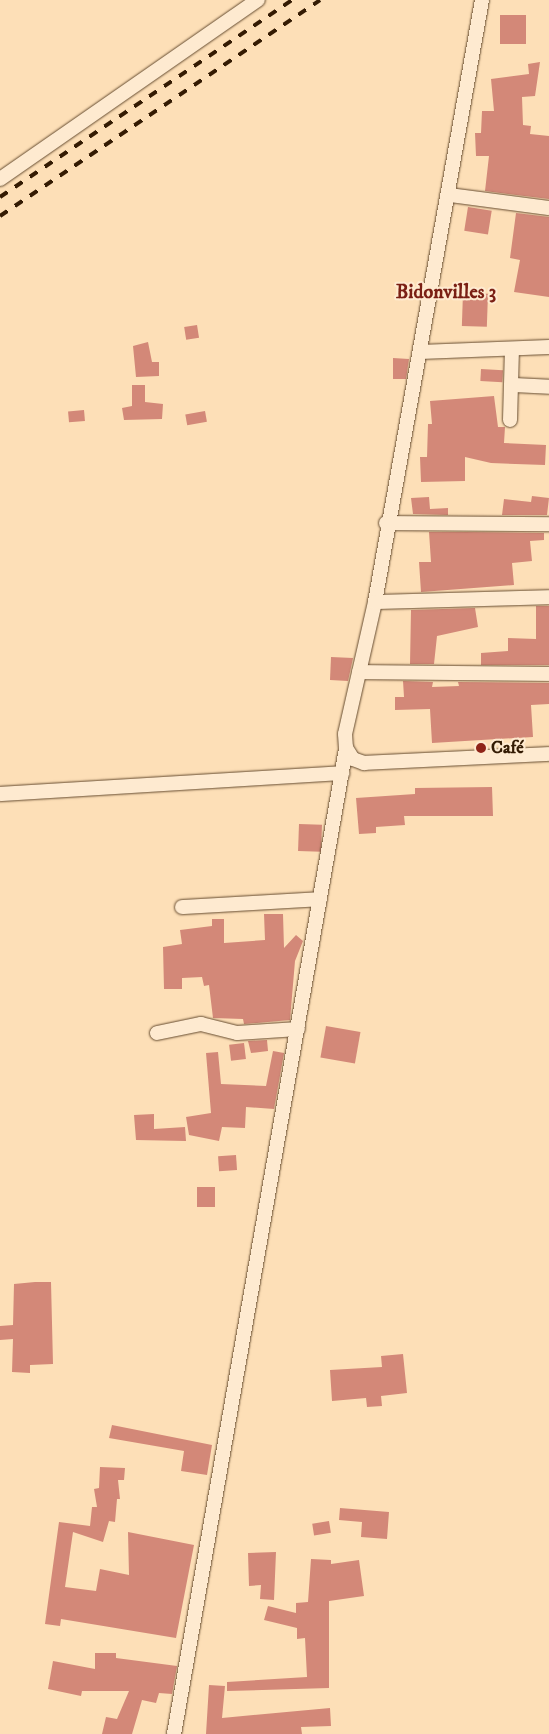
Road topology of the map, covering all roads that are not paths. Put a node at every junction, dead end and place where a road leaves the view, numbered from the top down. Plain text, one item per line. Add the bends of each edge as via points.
1 (258, 0) edge
2 (482, 0) edge
3 (0, 179) edge
4 (450, 195) junction
5 (549, 208) edge
6 (549, 347) edge
7 (512, 349) junction
8 (420, 352) junction
9 (514, 385) junction
10 (549, 387) edge
11 (510, 420) dead end
12 (386, 523) junction
13 (549, 524) edge
14 (549, 597) edge
15 (375, 602) junction
16 (359, 672) junction
17 (549, 674) edge
18 (346, 748) junction
19 (549, 754) edge
20 (342, 773) junction
21 (0, 794) edge
22 (320, 900) junction
23 (182, 907) dead end
24 (298, 1029) junction
25 (156, 1033) dead end
26 (174, 1734) edge

1 - 3 street
2 - 4 street
4 - 5 street
4 - 8 street
6 - 7 street
7 - 8 street
7 - 9 street
8 - 12 street
9 - 10 street
9 - 11 street
12 - 13 street
12 - 15 street
14 - 15 street
15 - 16 street
16 - 17 street
16 - 18 street via 345,734
18 - 19 street via 353,759 364,763
18 - 20 street
20 - 21 street
20 - 22 street
22 - 23 street via 260,900
22 - 24 street
24 - 25 street via 237,1033 201,1024
24 - 26 street

